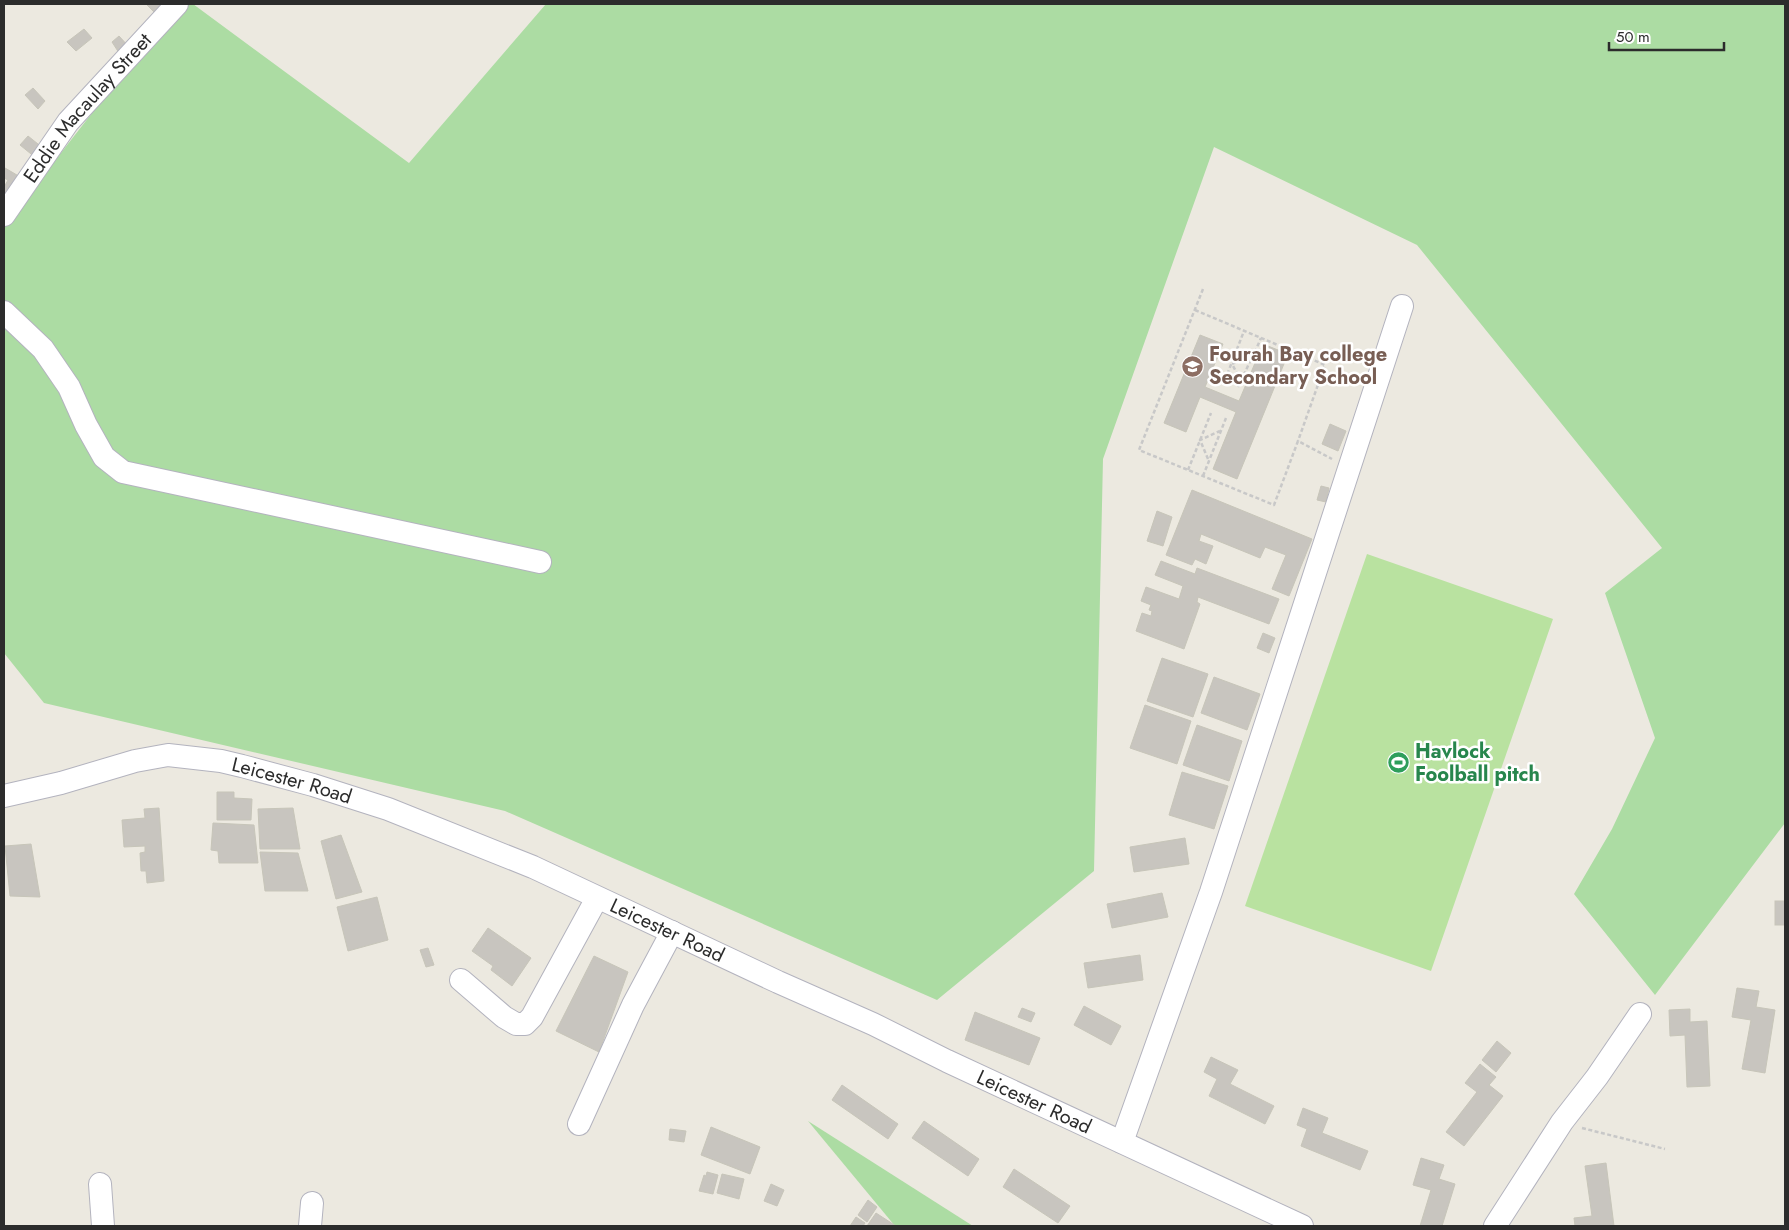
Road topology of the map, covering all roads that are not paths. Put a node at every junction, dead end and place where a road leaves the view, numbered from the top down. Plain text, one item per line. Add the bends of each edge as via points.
1 (177, 4) edge
2 (4, 215) edge
3 (1402, 306) dead end
4 (4, 312) edge
5 (540, 562) dead end
6 (4, 796) edge
7 (597, 898) junction
8 (672, 932) junction
9 (461, 980) dead end
10 (1640, 1014) dead end
11 (579, 1124) dead end
12 (1122, 1142) junction
13 (100, 1184) dead end
14 (312, 1203) dead end
15 (103, 1226) edge
16 (310, 1226) edge
17 (1302, 1226) edge
18 (1495, 1226) edge

1 - 2 street, Eddie Macaulay Street via 68,122
3 - 12 street via 1210,892
4 - 5 street via 44,349 69,387 104,457 123,472
6 - 7 street, Leicester Road via 168,755 221,761 388,809 532,867
7 - 8 street, Leicester Road
7 - 9 street via 532,1017 525,1024 516,1024 504,1017
8 - 11 street via 633,1005
8 - 12 street, Leicester Road
10 - 18 street via 1562,1122
12 - 17 street, Leicester Road
13 - 15 street
14 - 16 street

